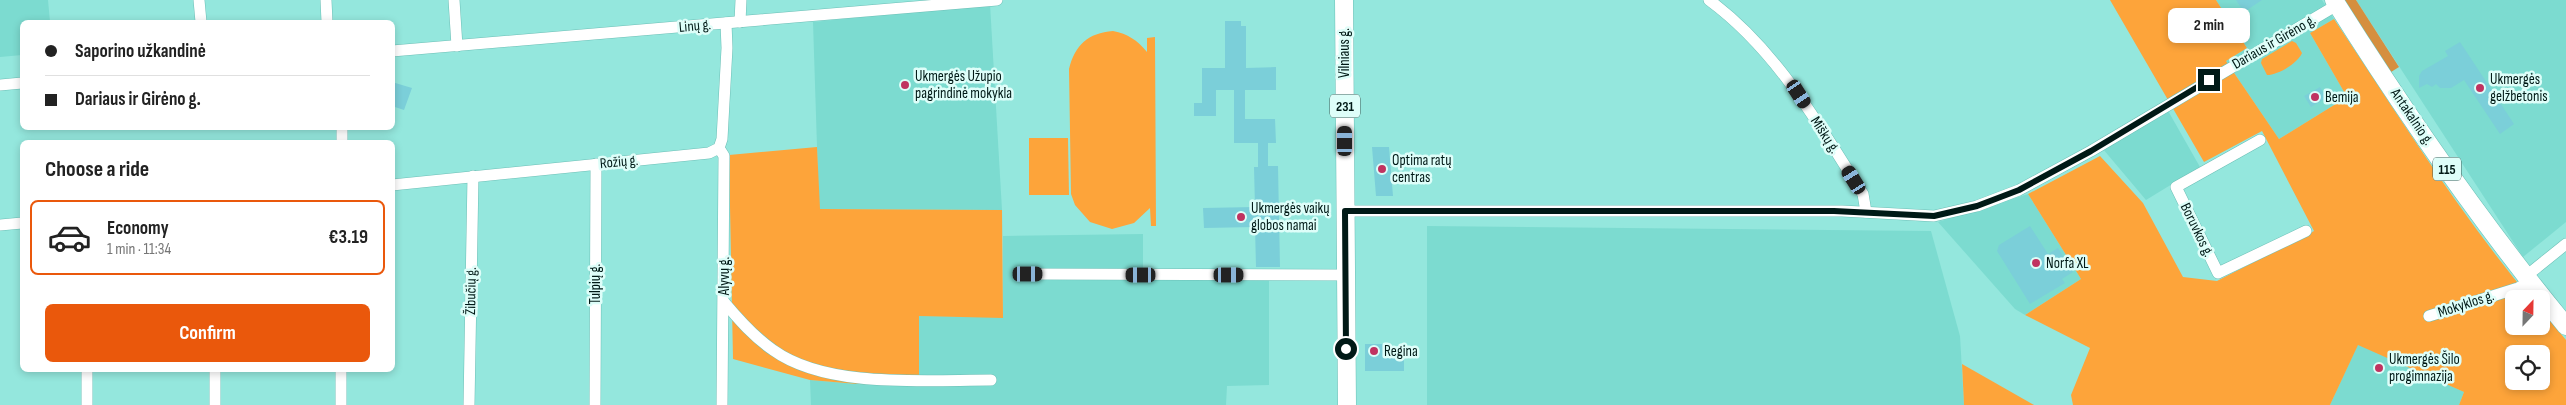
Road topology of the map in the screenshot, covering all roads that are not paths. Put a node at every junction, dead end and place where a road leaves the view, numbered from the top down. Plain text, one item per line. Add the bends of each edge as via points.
1 (199, 0) edge
2 (326, 0) edge
3 (454, 0) edge
4 (741, 0) edge
5 (997, 0) edge
6 (1344, 0) edge
7 (1709, 0) edge
8 (980, 1) edge
9 (2335, 2) edge
10 (201, 20) edge
11 (327, 20) edge
12 (740, 22) junction
13 (726, 23) junction
14 (457, 46) junction
15 (395, 51) edge
16 (20, 83) edge
17 (0, 85) edge
18 (2260, 140) dead end
19 (719, 148) junction
20 (596, 164) junction
21 (473, 176) junction
22 (395, 185) edge
23 (1345, 211) junction
24 (1866, 212) junction
25 (20, 223) edge
26 (0, 225) edge
27 (2306, 231) dead end
28 (2566, 244) edge
29 (1028, 274) dead end
30 (1344, 275) junction
31 (2528, 279) junction
32 (724, 302) junction
33 (2429, 316) dead end
34 (2566, 326) edge
35 (88, 372) edge
36 (215, 372) edge
37 (341, 372) edge
38 (990, 380) dead end
39 (88, 405) edge
40 (215, 405) edge
41 (341, 405) edge
42 (469, 405) edge
43 (595, 405) edge
44 (722, 405) edge
45 (1347, 405) edge

1 - 10 street
2 - 11 street
3 - 14 street
4 - 12 street
5 - 8 street, Linų g.
6 - 23 main road, Vilniaus g. / 231
7 - 24 street, Miškų g. via 1755,40 1787,77 1863,194
8 - 12 street, Linų g.
9 - 24 street, Dariaus ir Girėno g. via 2091,151 2019,190 1977,206 1934,216
9 - 31 main road, Antakalnio g. / 115 via 2464,194
12 - 13 street, Linų g.
13 - 14 street, Linų g.
13 - 19 street
14 - 15 street, Linų g.
16 - 17 street
18 - 27 street, Boruvkos g. via 2176,187 2218,273
19 - 20 street, Rožių g. via 709,153
19 - 32 street, Alyvų g. via 724,156
20 - 21 street, Rožių g.
20 - 43 street, Tulpių g.
21 - 22 street, Rožių g.
21 - 42 street, Žibučių g.
23 - 24 street, Dariaus ir Girėno g.
23 - 30 main road, Vilniaus g. / 231
25 - 26 street
28 - 31 street, Mokyklos g.
29 - 30 street
30 - 45 main road, Vilniaus g. / 231
31 - 33 street, Mokyklos g. via 2518,288
31 - 34 main road, Antakalnio g. / 115
32 - 38 street via 774,351 814,369 866,379
32 - 44 street, Alyvų g.
35 - 39 street
36 - 40 street
37 - 41 street

